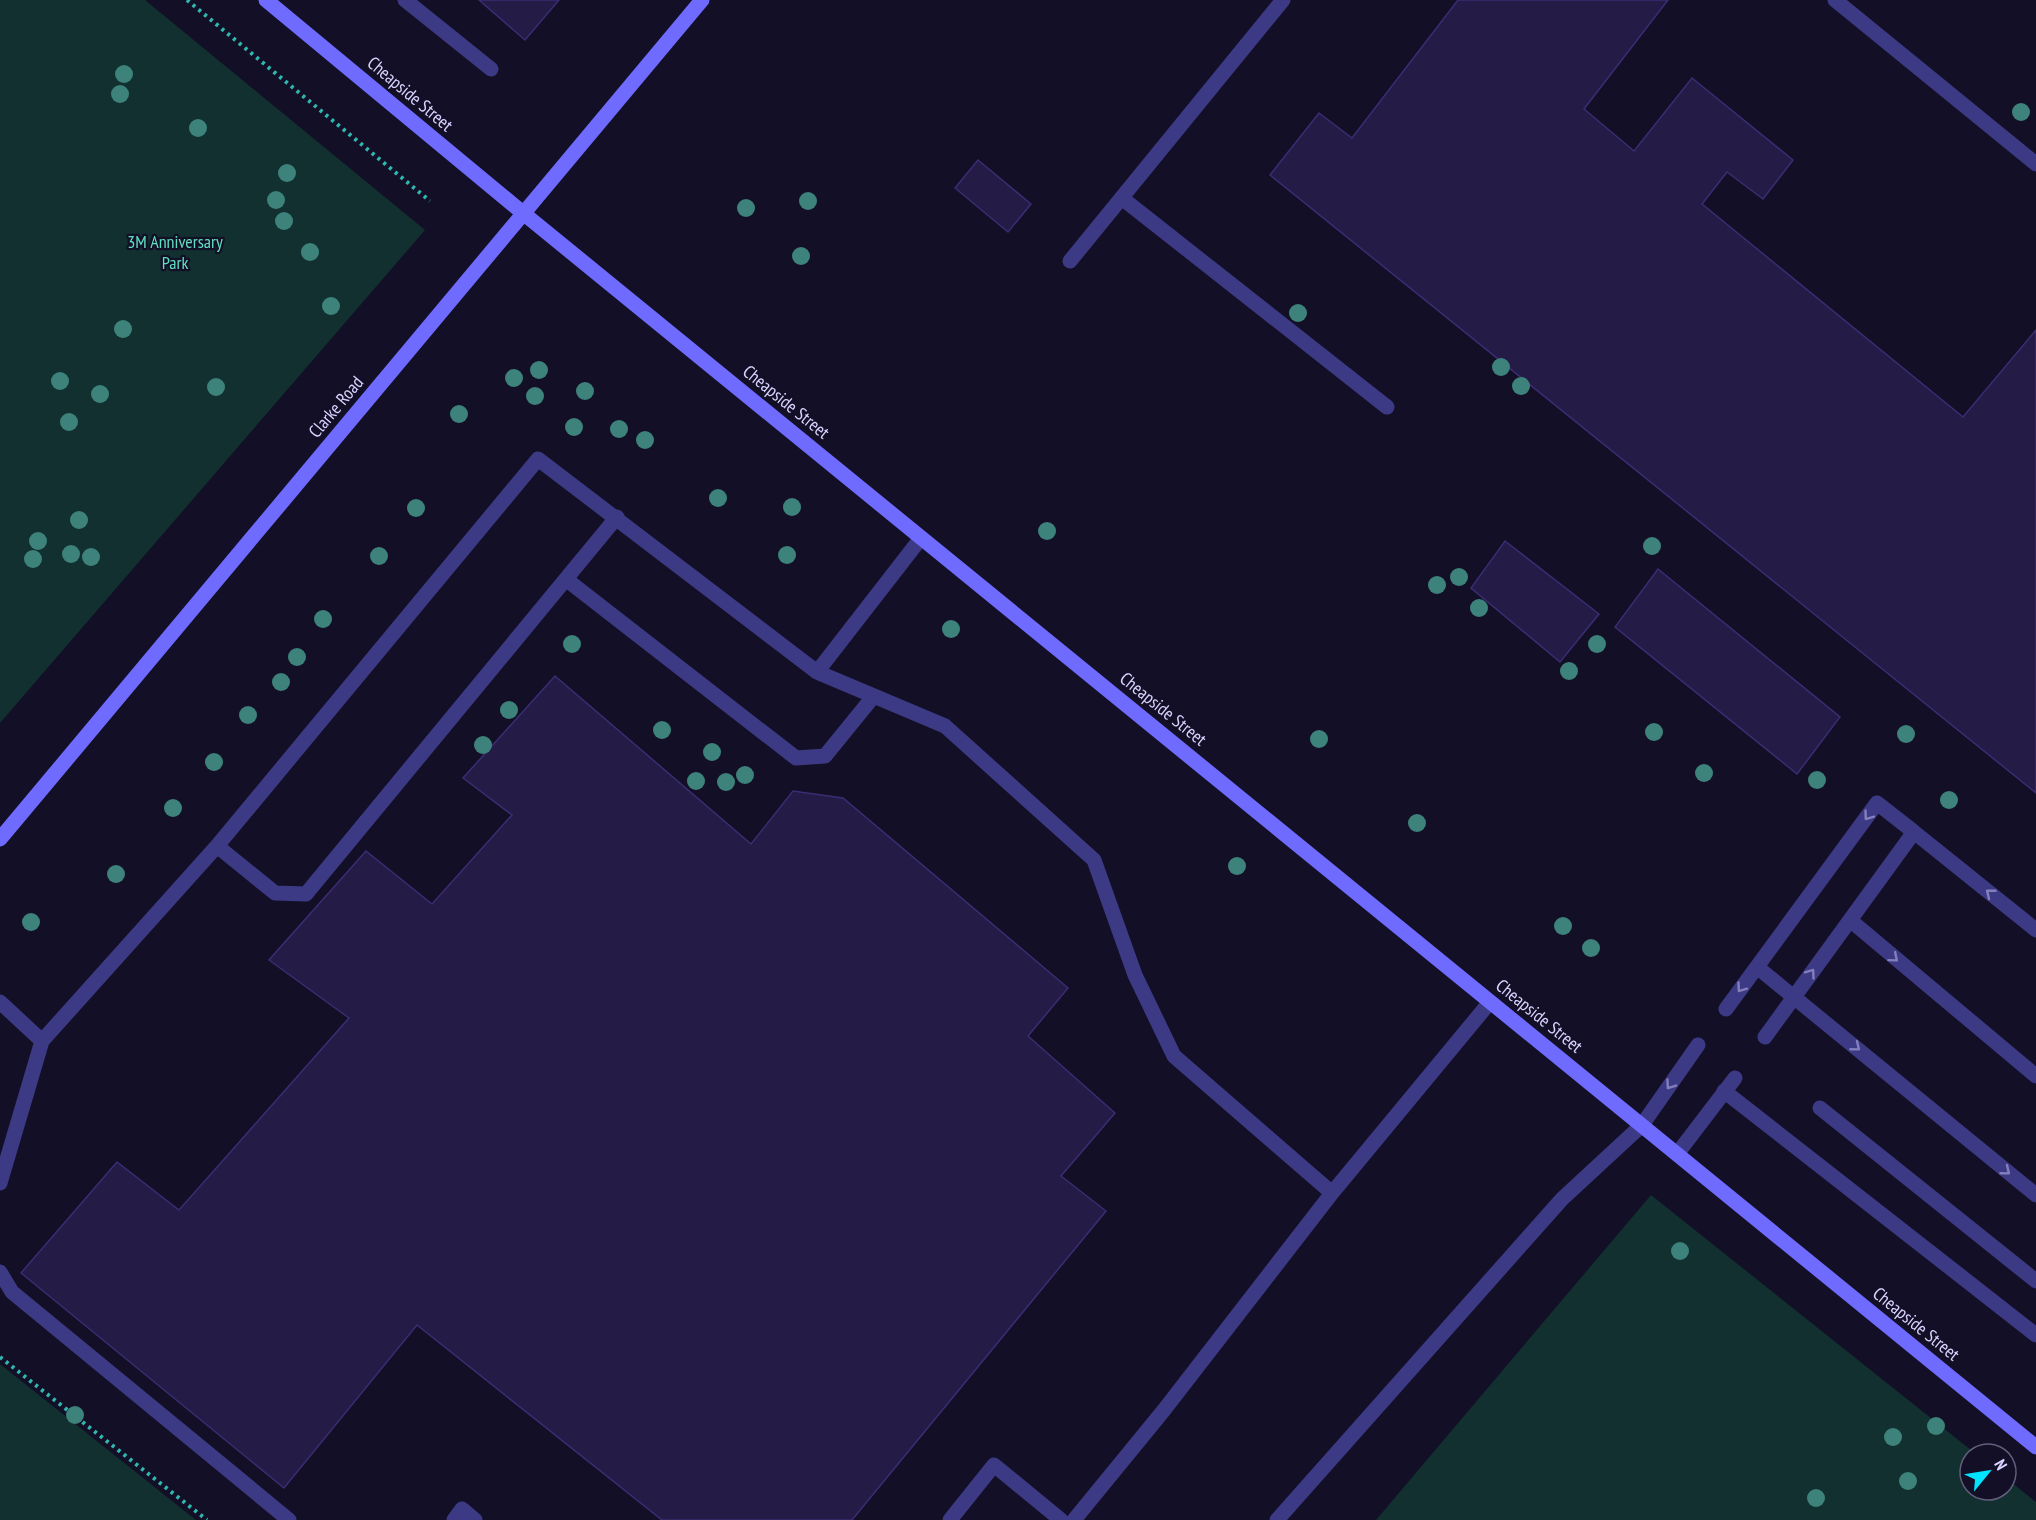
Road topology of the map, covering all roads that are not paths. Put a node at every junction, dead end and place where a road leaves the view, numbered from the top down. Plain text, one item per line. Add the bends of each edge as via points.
1 (266, 0) edge
2 (405, 0) edge
3 (702, 0) edge
4 (1283, 0) edge
5 (1835, 0) edge
6 (491, 69) dead end
7 (2036, 164) edge
8 (1123, 199) junction
9 (523, 213) junction
10 (1070, 261) dead end
11 (1388, 407) dead end
12 (617, 517) junction
13 (921, 538) junction
14 (567, 580) junction
15 (817, 672) junction
16 (873, 698) junction
17 (1914, 832) junction
18 (0, 839) edge
19 (217, 846) junction
20 (1850, 920) junction
21 (2036, 930) edge
22 (1757, 967) junction
23 (1794, 997) junction
24 (0, 1002) edge
25 (1490, 1002) junction
26 (1726, 1009) dead end
27 (1765, 1037) dead end
28 (42, 1041) junction
29 (1698, 1045) dead end
30 (2036, 1076) edge
31 (1734, 1078) dead end
32 (1724, 1091) junction
33 (1820, 1108) dead end
34 (1642, 1125) junction
35 (1677, 1154) junction
36 (0, 1183) edge
37 (1332, 1193) junction
38 (2036, 1195) edge
39 (0, 1272) edge
40 (2036, 1281) edge
41 (2036, 1335) edge
42 (2036, 1447) edge
43 (289, 1520) edge
44 (454, 1520) edge
45 (475, 1520) edge
46 (950, 1520) edge
47 (1061, 1520) edge
48 (1074, 1520) edge
49 (1277, 1520) edge

1 - 9 street, Cheapside Street
2 - 6 lane
3 - 9 street, Clarke Road
4 - 8 lane
5 - 7 lane
8 - 10 lane
8 - 11 lane
9 - 13 street, Cheapside Street
9 - 18 street, Clarke Road
12 - 14 lane
12 - 15 lane
12 - 19 lane via 538,459
13 - 15 lane
13 - 25 street, Cheapside Street
14 - 16 lane via 796,758 825,756
14 - 19 lane via 306,894 275,893
15 - 16 lane
16 - 37 lane via 945,726 1094,860 1135,975 1174,1056
17 - 20 lane
21 -> 17 lane
17 -> 22 lane via 1877,804
19 - 28 lane
23 -> 20 lane
20 -> 30 lane
22 - 23 lane
22 -> 26 lane
23 - 27 lane
23 -> 38 lane
24 - 28 lane
25 - 34 street, Cheapside Street
25 - 37 lane
28 - 36 lane
29 -> 34 lane
31 - 32 lane
32 - 35 lane
32 - 41 lane
33 - 40 lane
34 - 35 street, Cheapside Street
34 - 49 lane via 1562,1199
35 - 42 street, Cheapside Street
37 - 48 lane
39 - 43 lane via 12,1292
44 - 45 lane via 462,1509
46 - 47 lane via 994,1465

